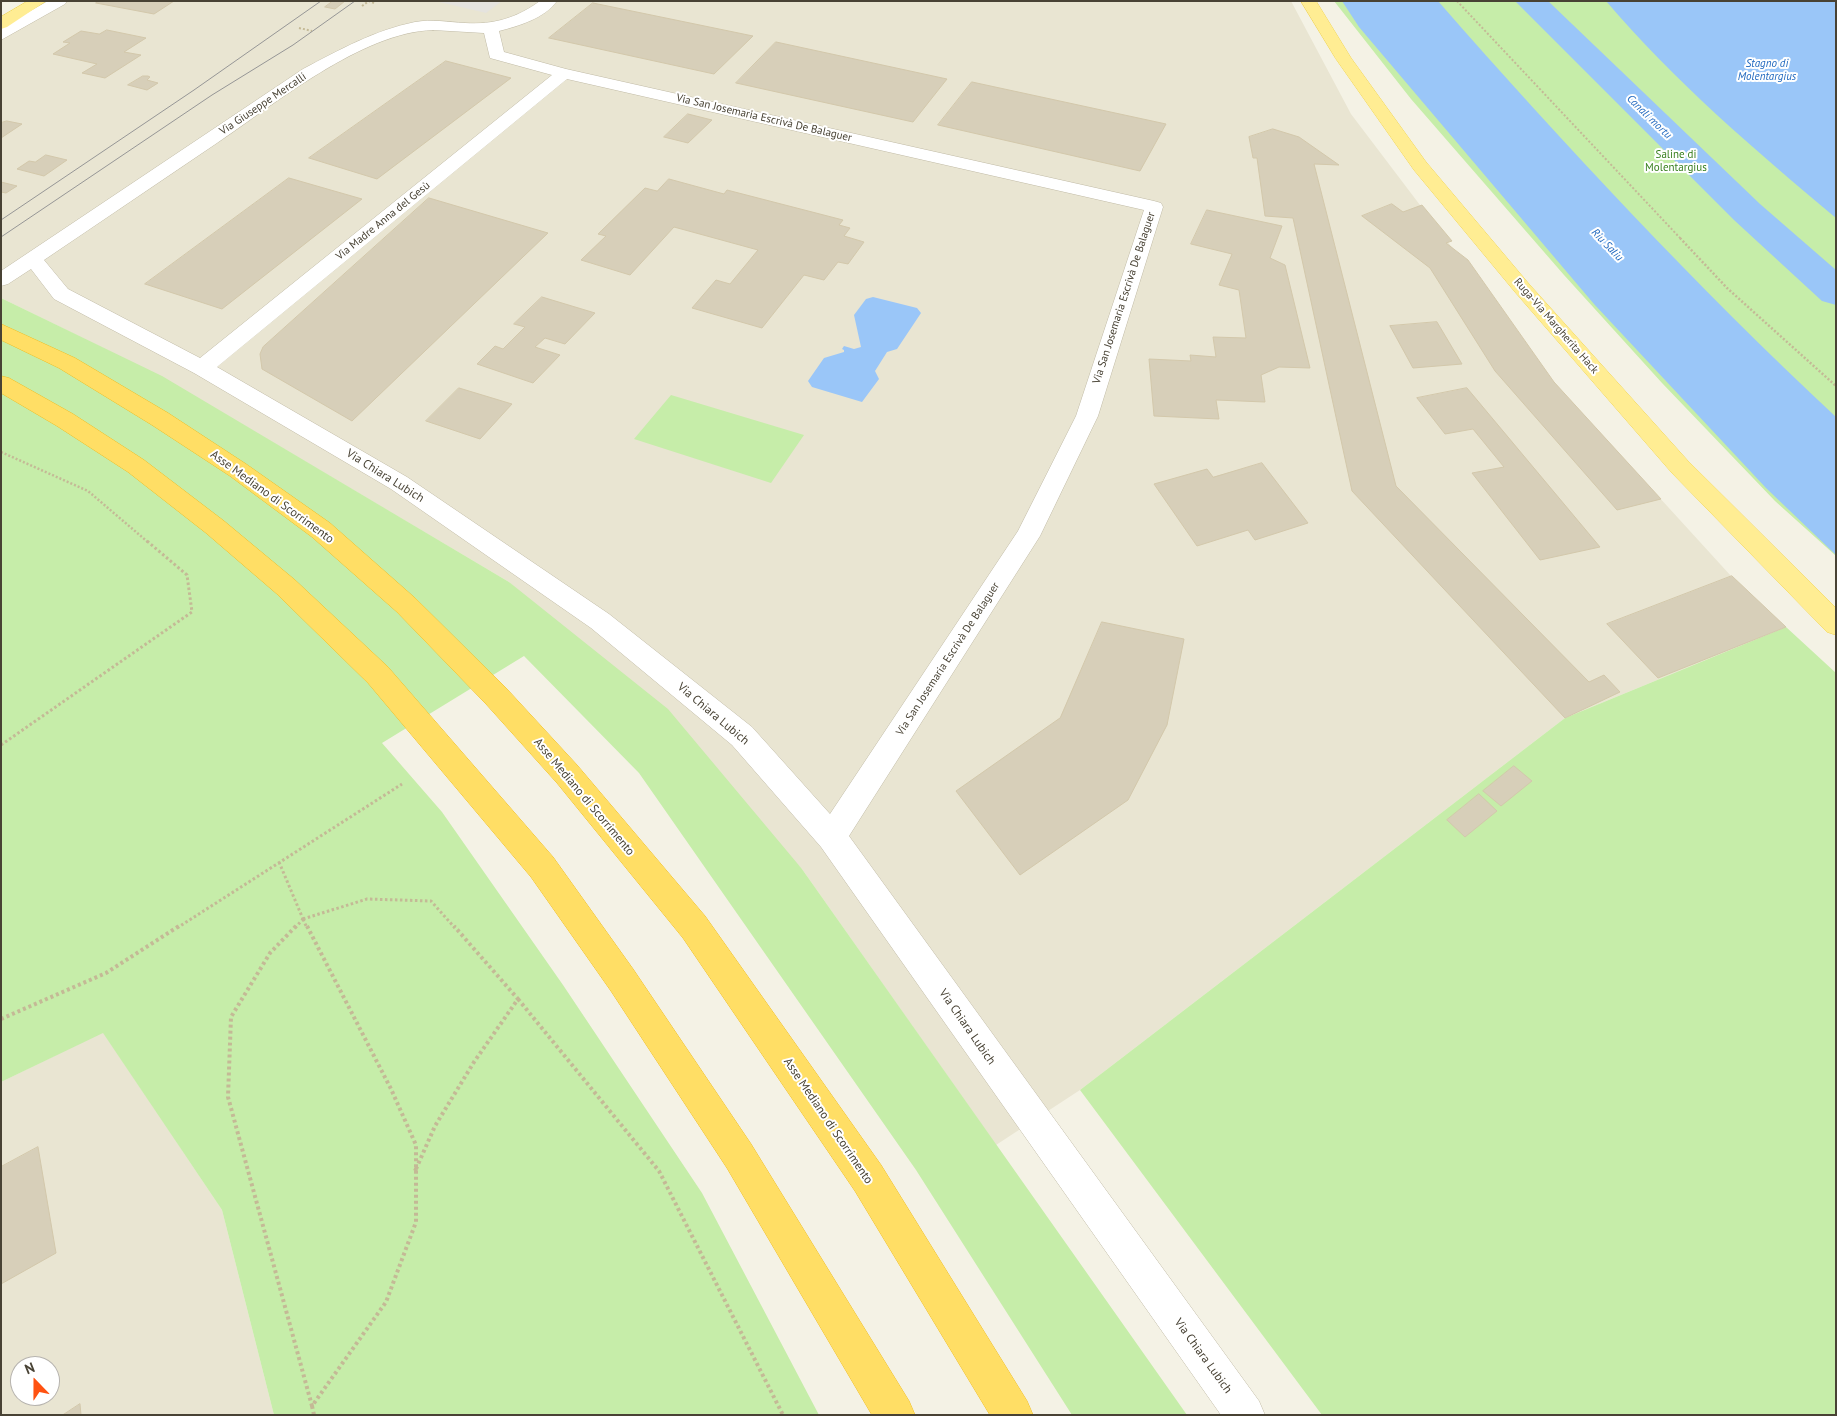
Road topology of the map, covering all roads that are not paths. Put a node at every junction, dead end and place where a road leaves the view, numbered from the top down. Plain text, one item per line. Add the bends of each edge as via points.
1 (39, 1) edge
2 (60, 1) edge
3 (550, 1) edge
4 (1308, 1) edge
5 (1, 24) edge
6 (491, 28) junction
7 (1, 35) edge
8 (564, 72) junction
9 (32, 259) junction
10 (1, 280) edge
11 (1, 331) edge
12 (202, 368) junction
13 (1, 383) edge
14 (1836, 625) edge
15 (832, 837) junction
16 (895, 1415) edge
17 (1013, 1415) edge
18 (1245, 1415) edge

1 - 5 main road
2 - 7 street
3 - 6 street, Via Giuseppe Mercalli via 515,23
4 - 14 main road, Ruga-Via Margherita Hack via 1344,59 1420,166 1522,288 1680,467
6 - 8 street, Via San Josemaria Escrivà De Balaguer via 496,55
6 - 9 street, Via Giuseppe Mercalli via 417,26 353,48 309,73
8 - 12 street, Via Madre Anna del Gesù
8 - 15 street, Via San Josemaria Escrivà De Balaguer via 1154,207 1086,416 1028,536
9 - 10 street, Via Giuseppe Mercalli
9 - 12 street, Via Chiara Lubich via 61,294
11 - 17 highway, Asse Mediano di Scorrimento via 67,363 160,419 321,530 406,604 496,696 567,774 694,927 868,1178
12 - 15 street, Via Chiara Lubich via 399,483 600,621 742,736
13 - 16 highway via 136,466 215,526 286,587 378,675 542,867 622,980 739,1156
15 - 18 street, Via Chiara Lubich

